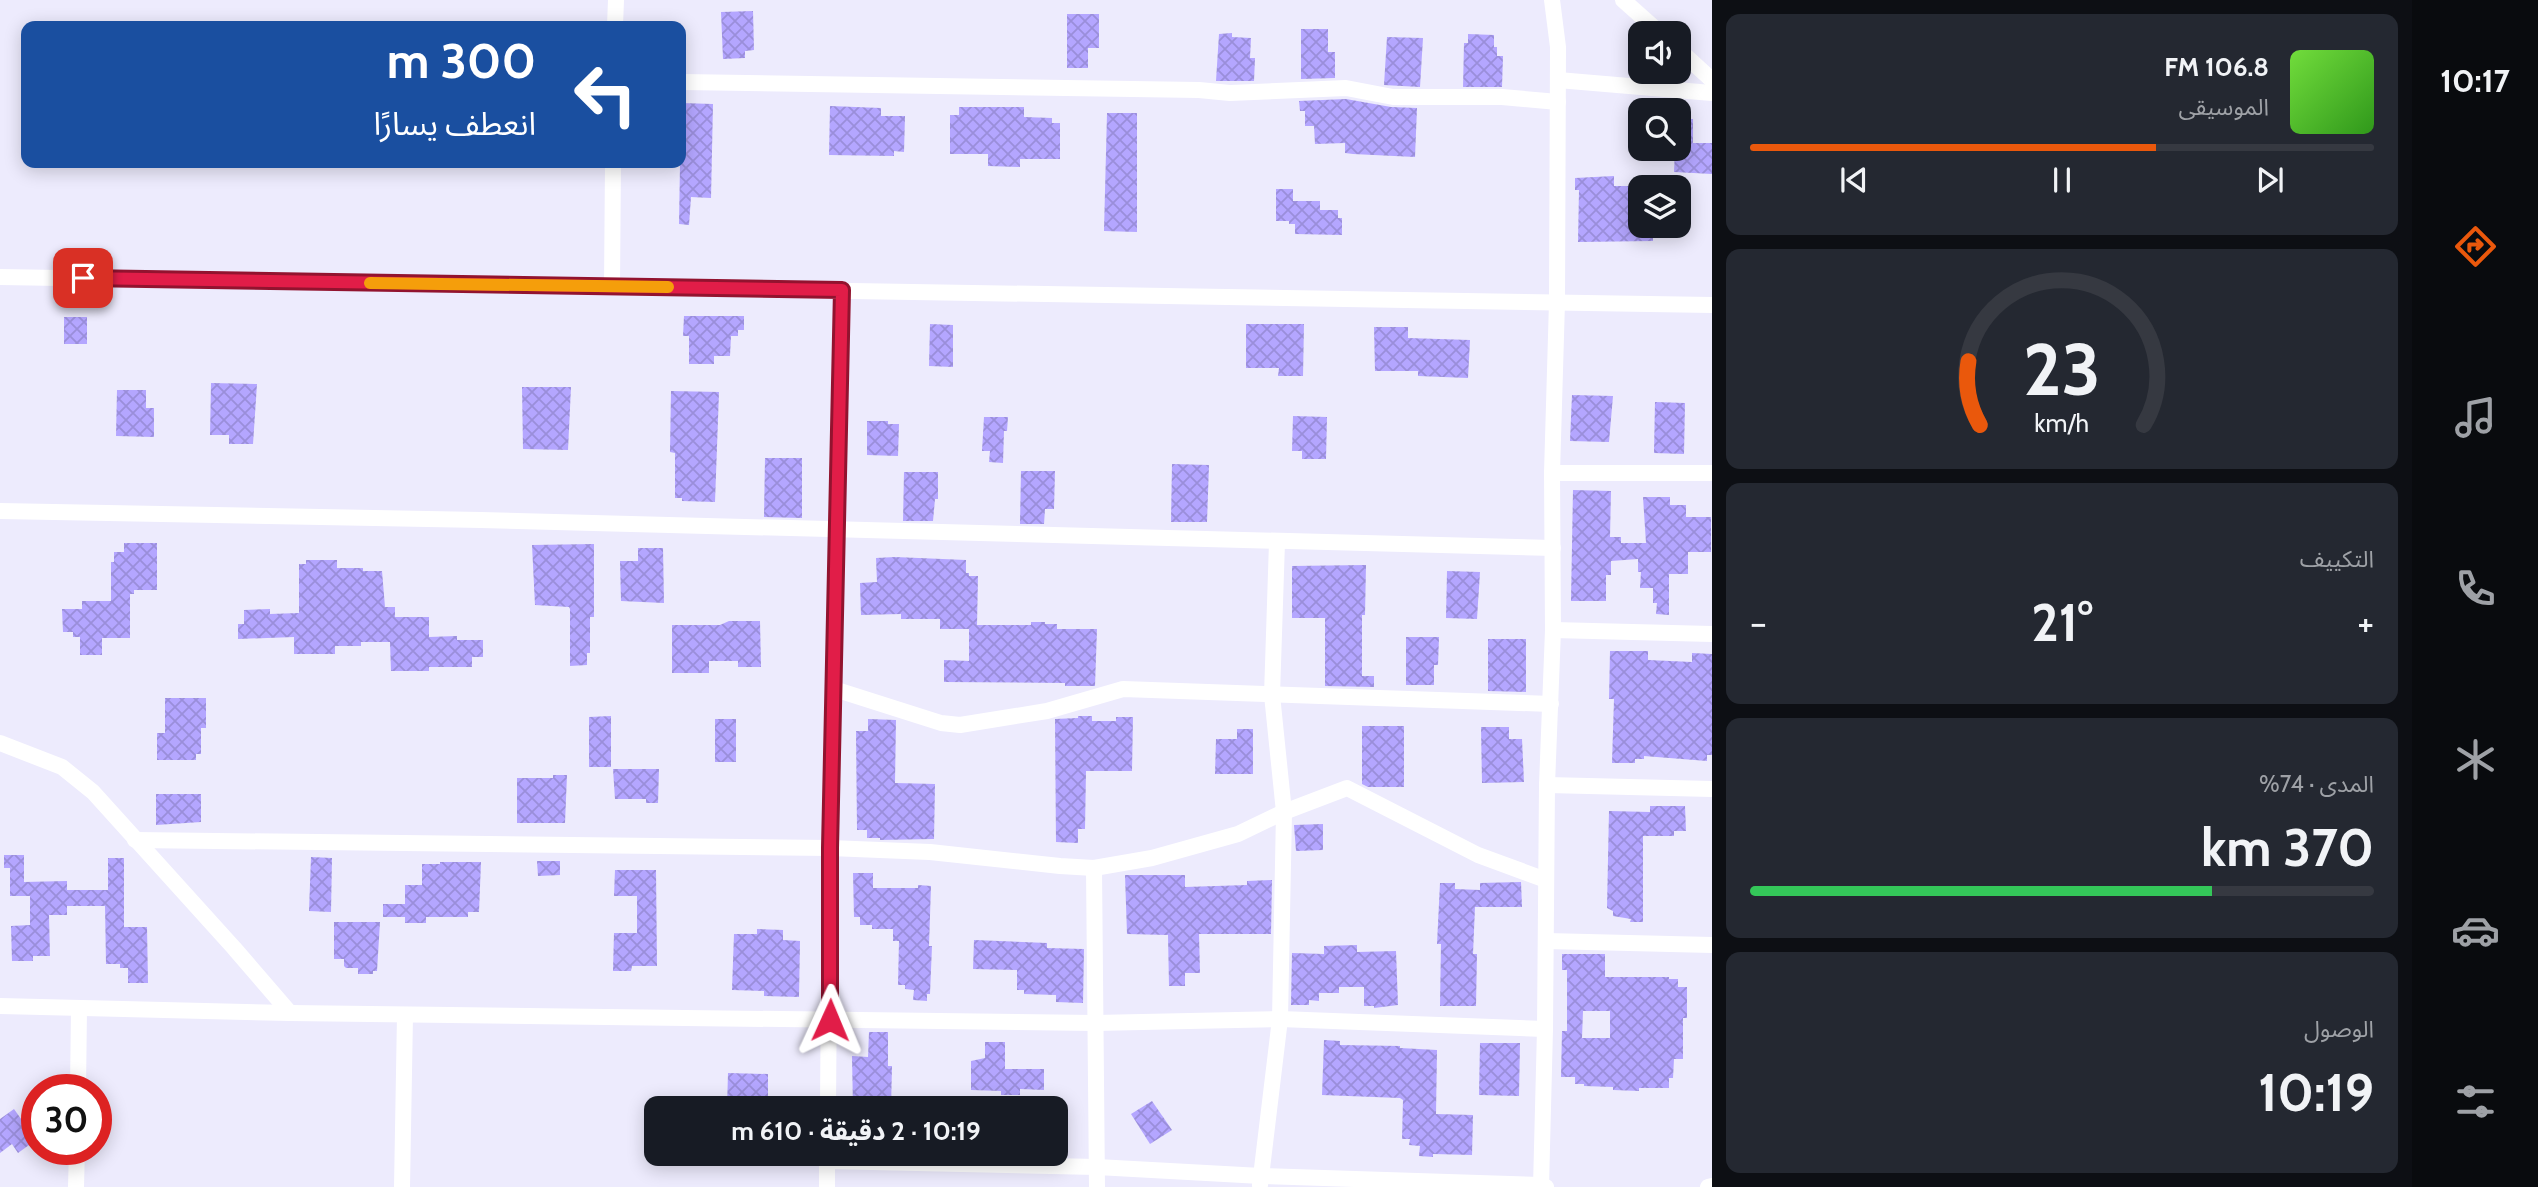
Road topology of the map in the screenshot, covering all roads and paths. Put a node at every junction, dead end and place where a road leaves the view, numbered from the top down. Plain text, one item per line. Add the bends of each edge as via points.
1 (616, 0) edge
2 (1552, 0) edge
3 (1623, 0) edge
4 (615, 21) edge
5 (1647, 21) edge
6 (1691, 61) edge
7 (1558, 80) junction
8 (1712, 80) edge
9 (686, 82) edge
10 (1712, 93) edge
11 (1558, 102) junction
12 (613, 168) edge
13 (0, 277) edge
14 (612, 286) junction
15 (842, 290) junction
16 (1557, 302) junction
17 (1712, 305) edge
18 (1552, 473) junction
19 (1712, 473) edge
20 (0, 511) edge
21 (837, 530) junction
22 (1278, 542) junction
23 (1553, 548) junction
24 (1553, 630) junction
25 (1712, 635) edge
26 (834, 690) junction
27 (1272, 695) junction
28 (1551, 704) junction
29 (0, 743) edge
30 (1547, 785) junction
31 (1712, 789) edge
32 (1284, 812) junction
33 (135, 840) junction
34 (830, 848) junction
35 (1094, 867) junction
36 (1546, 880) junction
37 (1546, 941) junction
38 (1712, 945) edge
39 (0, 1006) edge
40 (79, 1009) junction
41 (290, 1013) junction
42 (405, 1015) junction
43 (1280, 1019) junction
44 (830, 1020) junction
45 (1095, 1023) junction
46 (1545, 1029) junction
47 (78, 1074) edge
48 (828, 1096) edge
49 (76, 1165) edge
50 (827, 1166) edge
51 (1068, 1166) edge
52 (1097, 1167) junction
53 (1260, 1182) edge
54 (1542, 1186) edge
55 (76, 1187) edge
56 (402, 1187) edge
57 (827, 1187) edge
58 (1097, 1187) edge

1 - 4 street
2 - 7 street
3 - 5 street
6 - 8 street
7 - 10 street
7 - 11 street
9 - 11 street via 1230,93 1346,88 1393,97
11 - 16 street
12 - 14 street
13 - 14 street
14 - 15 street
15 - 16 street
15 - 21 street
16 - 17 street
16 - 18 street
18 - 19 street
18 - 23 street
20 - 21 street
21 - 22 street
21 - 26 street
22 - 23 street
22 - 27 street
23 - 24 street
24 - 25 street
24 - 28 street
26 - 27 street via 960,725 1047,712 1123,690
26 - 34 street
27 - 28 street
27 - 32 street
28 - 30 street
29 - 33 street via 62,767 93,792
30 - 31 street
30 - 36 street
32 - 35 street via 1238,834 1178,852
32 - 36 street via 1347,788 1478,855
32 - 43 street
33 - 34 street
33 - 41 street
34 - 35 street
34 - 44 street
35 - 45 street
36 - 37 street
37 - 38 street
37 - 46 street
39 - 40 street
40 - 41 street
40 - 47 street
41 - 42 street
42 - 44 street
42 - 56 street
43 - 45 street
43 - 46 street
43 - 53 street
44 - 45 street
44 - 48 street
45 - 52 street
46 - 54 street
49 - 55 street
50 - 57 street
51 - 52 street
52 - 53 street
52 - 58 street
53 - 54 street

